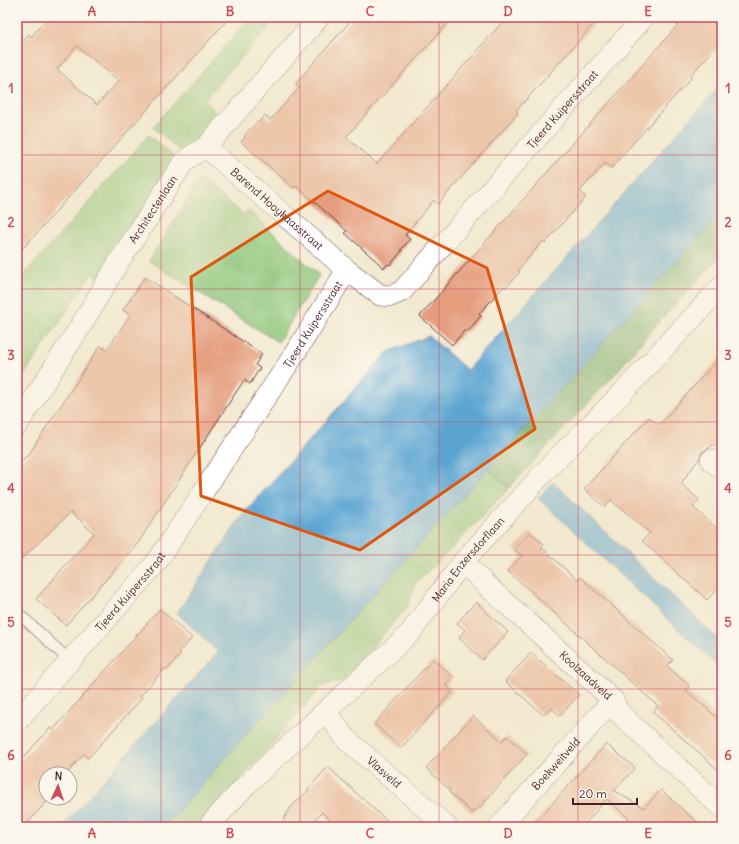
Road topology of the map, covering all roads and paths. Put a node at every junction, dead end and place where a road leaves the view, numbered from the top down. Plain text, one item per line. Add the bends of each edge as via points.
1 (319, 17) edge
2 (644, 17) edge
3 (206, 147) junction
4 (347, 270) junction
5 (722, 286) edge
6 (17, 426) edge
7 (463, 562) junction
8 (17, 612) edge
9 (70, 661) junction
10 (613, 700) junction
11 (326, 712) junction
12 (17, 721) edge
13 (722, 808) edge
14 (208, 827) edge
15 (448, 827) edge
16 (499, 827) edge

1 - 3 street, Architectenlaan
2 - 4 street, Tjeerd Kuipersstraat via 402,291 390,296 380,295
3 - 4 street, Barend Hooykaasstraat
3 - 6 street, Architectenlaan via 185,160
4 - 9 street, Tjeerd Kuipersstraat via 290,361 156,562
5 - 7 street, Maria Enzersdorflaan via 547,469
7 - 10 street, Koolzaadveld
7 - 11 street, Maria Enzersdorflaan via 410,633
8 - 9 lane
9 - 12 street, Tjeerd Kuipersstraat
10 - 13 street, Koolzaadveld via 619,713
10 - 16 street, Boekweitveld
11 - 14 street, Maria Enzersdorflaan via 246,784
11 - 15 street, Vlasveld via 346,738

